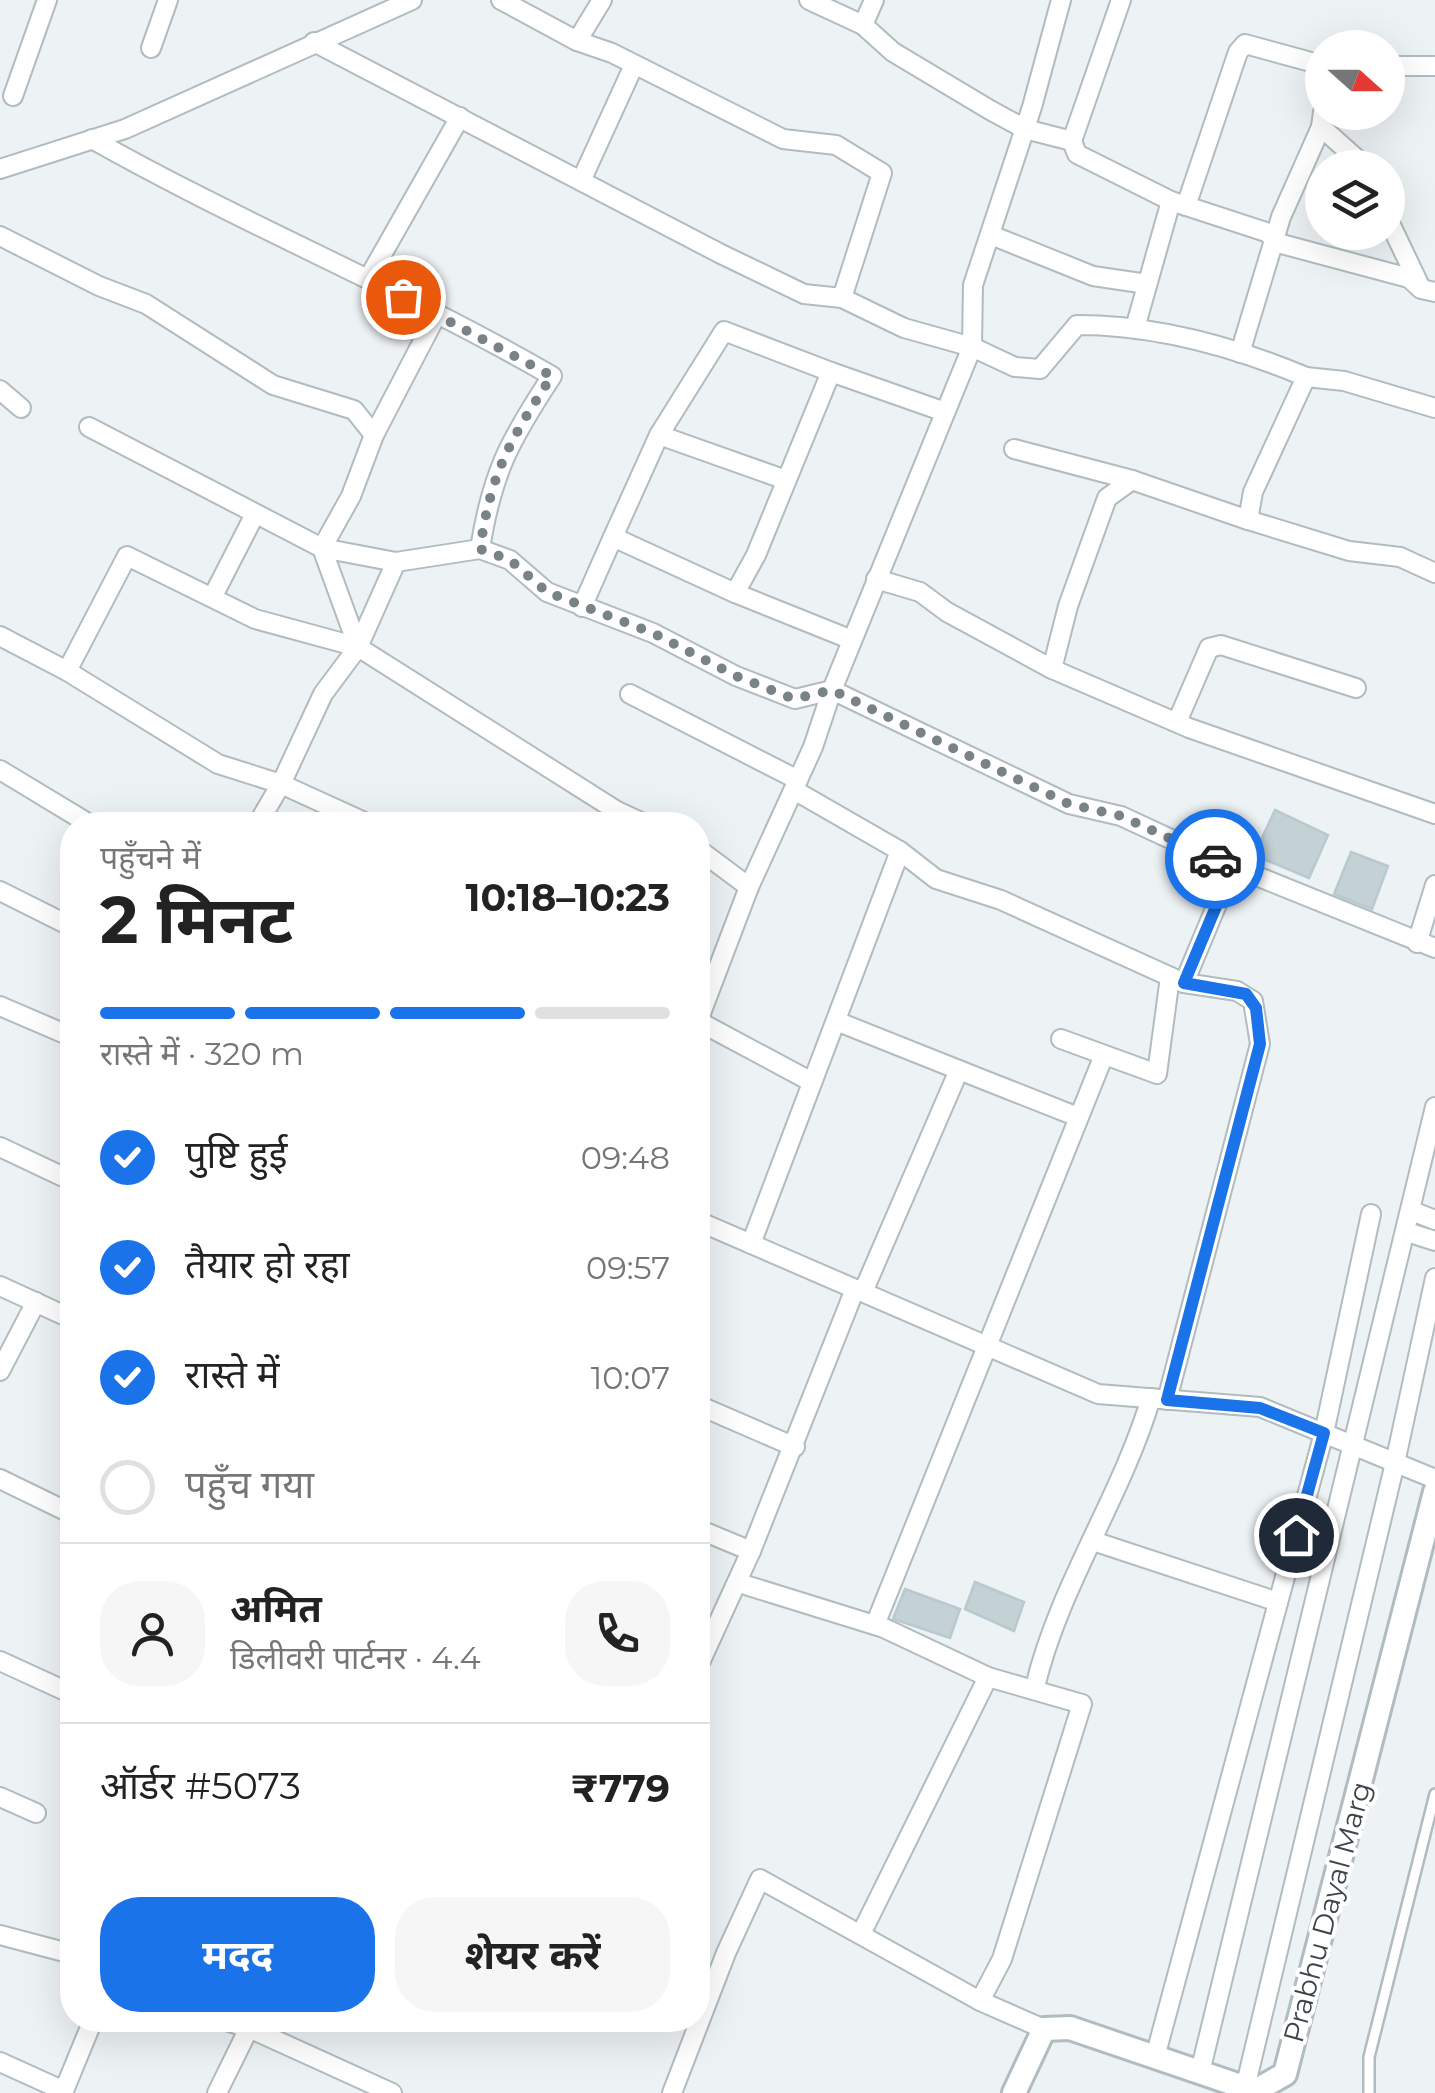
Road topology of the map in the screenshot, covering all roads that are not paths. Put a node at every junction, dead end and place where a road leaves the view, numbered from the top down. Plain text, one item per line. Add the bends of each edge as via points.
1 (48, 0) edge
2 (168, 0) edge
3 (412, 0) edge
4 (501, 0) edge
5 (602, 0) edge
6 (809, 0) edge
7 (874, 0) edge
8 (1061, 0) edge
9 (1122, 0) edge
10 (863, 25) junction
11 (578, 41) junction
12 (314, 42) junction
13 (151, 48) dead end
14 (1305, 60) edge
15 (634, 65) junction
16 (1405, 66) edge
17 (1435, 66) edge
18 (13, 96) dead end
19 (460, 117) junction
20 (1025, 129) junction
21 (1318, 130) edge
22 (1331, 130) edge
23 (92, 139) junction
24 (1072, 141) junction
25 (1350, 150) edge
26 (0, 169) edge
27 (582, 181) junction
28 (1178, 203) junction
29 (991, 235) junction
30 (0, 236) edge
31 (1274, 242) junction
32 (1405, 250) edge
33 (368, 280) junction
34 (1147, 284) junction
35 (1428, 291) edge
36 (842, 298) junction
37 (437, 314) junction
38 (1135, 328) junction
39 (972, 347) junction
40 (1240, 354) junction
41 (832, 372) junction
42 (1306, 377) junction
43 (0, 390) edge
44 (22, 408) dead end
45 (1435, 408) edge
46 (945, 412) junction
47 (89, 427) dead end
48 (374, 435) junction
49 (659, 435) junction
50 (1014, 449) dead end
51 (786, 480) junction
52 (1132, 480) junction
53 (255, 514) junction
54 (1248, 520) junction
55 (614, 538) junction
56 (322, 548) junction
57 (480, 549) junction
58 (396, 562) junction
59 (1435, 573) edge
60 (876, 580) junction
61 (736, 593) junction
62 (213, 596) junction
63 (582, 606) junction
64 (0, 636) edge
65 (852, 640) junction
66 (358, 647) junction
67 (1052, 669) junction
68 (67, 671) junction
69 (1356, 688) dead end
70 (832, 690) junction
71 (630, 694) dead end
72 (1176, 722) junction
73 (0, 770) edge
74 (281, 784) junction
75 (796, 785) junction
76 (69, 812) edge
77 (265, 812) edge
78 (342, 812) edge
79 (619, 812) edge
80 (1435, 814) edge
81 (900, 851) junction
82 (710, 858) edge
83 (1233, 866) junction
84 (1435, 886) edge
85 (749, 887) junction
86 (0, 891) edge
87 (60, 921) edge
88 (1426, 946) edge
89 (1177, 980) junction
90 (710, 989) edge
91 (1, 1009) edge
92 (836, 1020) junction
93 (710, 1027) edge
94 (60, 1032) edge
95 (1062, 1039) dead end
96 (1104, 1054) junction
97 (959, 1070) junction
98 (810, 1081) junction
99 (1435, 1108) edge
100 (1078, 1117) junction
101 (0, 1147) edge
102 (60, 1176) edge
103 (1412, 1211) junction
104 (1371, 1214) dead end
105 (1435, 1220) edge
106 (710, 1226) edge
107 (1407, 1232) junction
108 (1435, 1241) edge
109 (751, 1244) junction
110 (1435, 1278) edge
111 (0, 1286) edge
112 (859, 1290) junction
113 (36, 1302) junction
114 (60, 1313) edge
115 (987, 1346) junction
116 (0, 1371) edge
117 (1159, 1399) junction
118 (710, 1411) edge
119 (1324, 1433) junction
120 (795, 1446) junction
121 (1354, 1446) junction
122 (1396, 1463) junction
123 (0, 1479) edge
124 (1435, 1479) edge
125 (1435, 1492) edge
126 (60, 1508) edge
127 (710, 1534) edge
128 (1093, 1541) junction
129 (751, 1551) junction
130 (739, 1583) junction
131 (1278, 1602) junction
132 (875, 1625) junction
133 (710, 1642) edge
134 (0, 1661) edge
135 (988, 1677) junction
136 (1035, 1687) junction
137 (60, 1688) edge
138 (1435, 1794) edge
139 (0, 1797) edge
140 (36, 1813) dead end
141 (862, 1932) junction
142 (0, 1935) edge
143 (60, 1951) edge
144 (710, 1995) edge
145 (980, 2001) junction
146 (1044, 2029) junction
147 (88, 2032) edge
148 (247, 2032) edge
149 (258, 2032) edge
150 (696, 2032) edge
151 (1155, 2057) junction
152 (0, 2062) edge
153 (1200, 2072) junction
154 (1245, 2088) junction
155 (64, 2092) edge
156 (217, 2093) edge
157 (392, 2093) edge
158 (672, 2093) edge
159 (1014, 2093) edge
160 (1369, 2093) edge

1 - 18 street
2 - 13 street
3 - 12 street
4 - 11 street
5 - 11 street
6 - 10 street
7 - 10 street
8 - 20 street
9 - 24 street
10 - 20 street via 893,52
11 - 15 street
12 - 19 street
12 - 23 street
14 - 28 street via 1245,44
15 - 27 street
15 - 36 street via 784,140 836,144 882,173
16 - 17 street
19 - 27 street
19 - 33 street
20 - 24 street
20 - 29 street
21 - 31 street
22 - 25 street
23 - 26 street
23 - 33 street
24 - 28 street via 1077,154
27 - 36 street via 804,294
28 - 31 street via 1269,233
28 - 34 street
29 - 34 street via 1093,276
29 - 39 street via 973,285
30 - 48 street via 146,304 273,385 354,410
31 - 35 street via 1409,278
31 - 40 street
32 - 35 street
33 - 37 street
34 - 38 street
36 - 39 street via 904,328
37 - 48 street
37 - 57 street via 552,376 506,446 488,495
38 - 39 street via 1077,324 1040,369 1015,367
38 - 40 street
39 - 46 street
40 - 42 street
41 - 46 street
41 - 49 street via 724,331
41 - 51 street
42 - 45 street
42 - 54 street via 1253,492
43 - 44 street
46 - 60 street
47 - 53 street
48 - 56 street
49 - 51 street
49 - 55 street
50 - 52 street
51 - 61 street
52 - 54 street
52 - 67 street via 1107,498
53 - 56 street
53 - 62 street
54 - 59 street via 1349,551 1400,557
55 - 61 street
55 - 63 street
56 - 58 street
56 - 66 street
57 - 58 street
57 - 63 street via 510,560 547,592
58 - 66 street
60 - 65 street
60 - 67 street via 920,592
61 - 65 street
62 - 66 street via 255,619
62 - 68 street via 128,556
63 - 70 street via 794,699
64 - 68 street
65 - 70 street
66 - 74 street via 323,694
66 - 79 street
67 - 72 street
68 - 74 street via 218,764
69 - 72 street via 1209,648
70 - 75 street
70 - 83 street via 1069,804 1121,816
71 - 75 street
72 - 80 street
73 - 76 street
74 - 77 street
74 - 78 street
75 - 81 street
75 - 85 street
81 - 89 street via 936,879 1002,900
81 - 92 street
82 - 85 street
83 - 88 street
83 - 89 street
84 - 88 street
85 - 90 street
86 - 87 street
89 - 96 street via 1157,1074
89 - 117 street via 1246,994 1256,1008 1260,1044
91 - 94 street
92 - 97 street
92 - 98 street
93 - 98 street
95 - 96 street
96 - 100 street
97 - 100 street
97 - 112 street
98 - 109 street
99 - 103 street
100 - 115 street
101 - 102 street
103 - 105 street
103 - 107 street
104 - 119 street
106 - 109 street
107 - 108 street
107 - 121 street
109 - 112 street
110 - 122 street
111 - 113 street
112 - 115 street
112 - 120 street
113 - 114 street
113 - 116 street
115 - 117 street via 1098,1394
115 - 132 street
117 - 119 street via 1260,1408
117 - 128 street
118 - 120 street
119 - 121 street
119 - 131 street
120 - 129 street
121 - 122 street
121 - 153 street
122 - 124 street
122 - 154 street
123 - 126 street
125 - 154 street, Prabhu Dayal Marg via 1285,2074 1255,2091
127 - 129 street
128 - 131 street
128 - 136 street via 1057,1616
129 - 130 street
130 - 132 street
130 - 133 street
131 - 151 street
132 - 135 street
134 - 137 street
135 - 136 street
135 - 141 street
136 - 145 street via 1082,1704 1002,1959
138 - 160 lane via 1369,2057
139 - 140 street
141 - 144 street via 760,1879
141 - 145 street
142 - 143 street
145 - 146 street
146 - 151 street via 1070,2028
146 - 159 street
147 - 155 street
148 - 156 street
149 - 157 street
150 - 158 street
151 - 153 street
152 - 155 street
153 - 154 street

